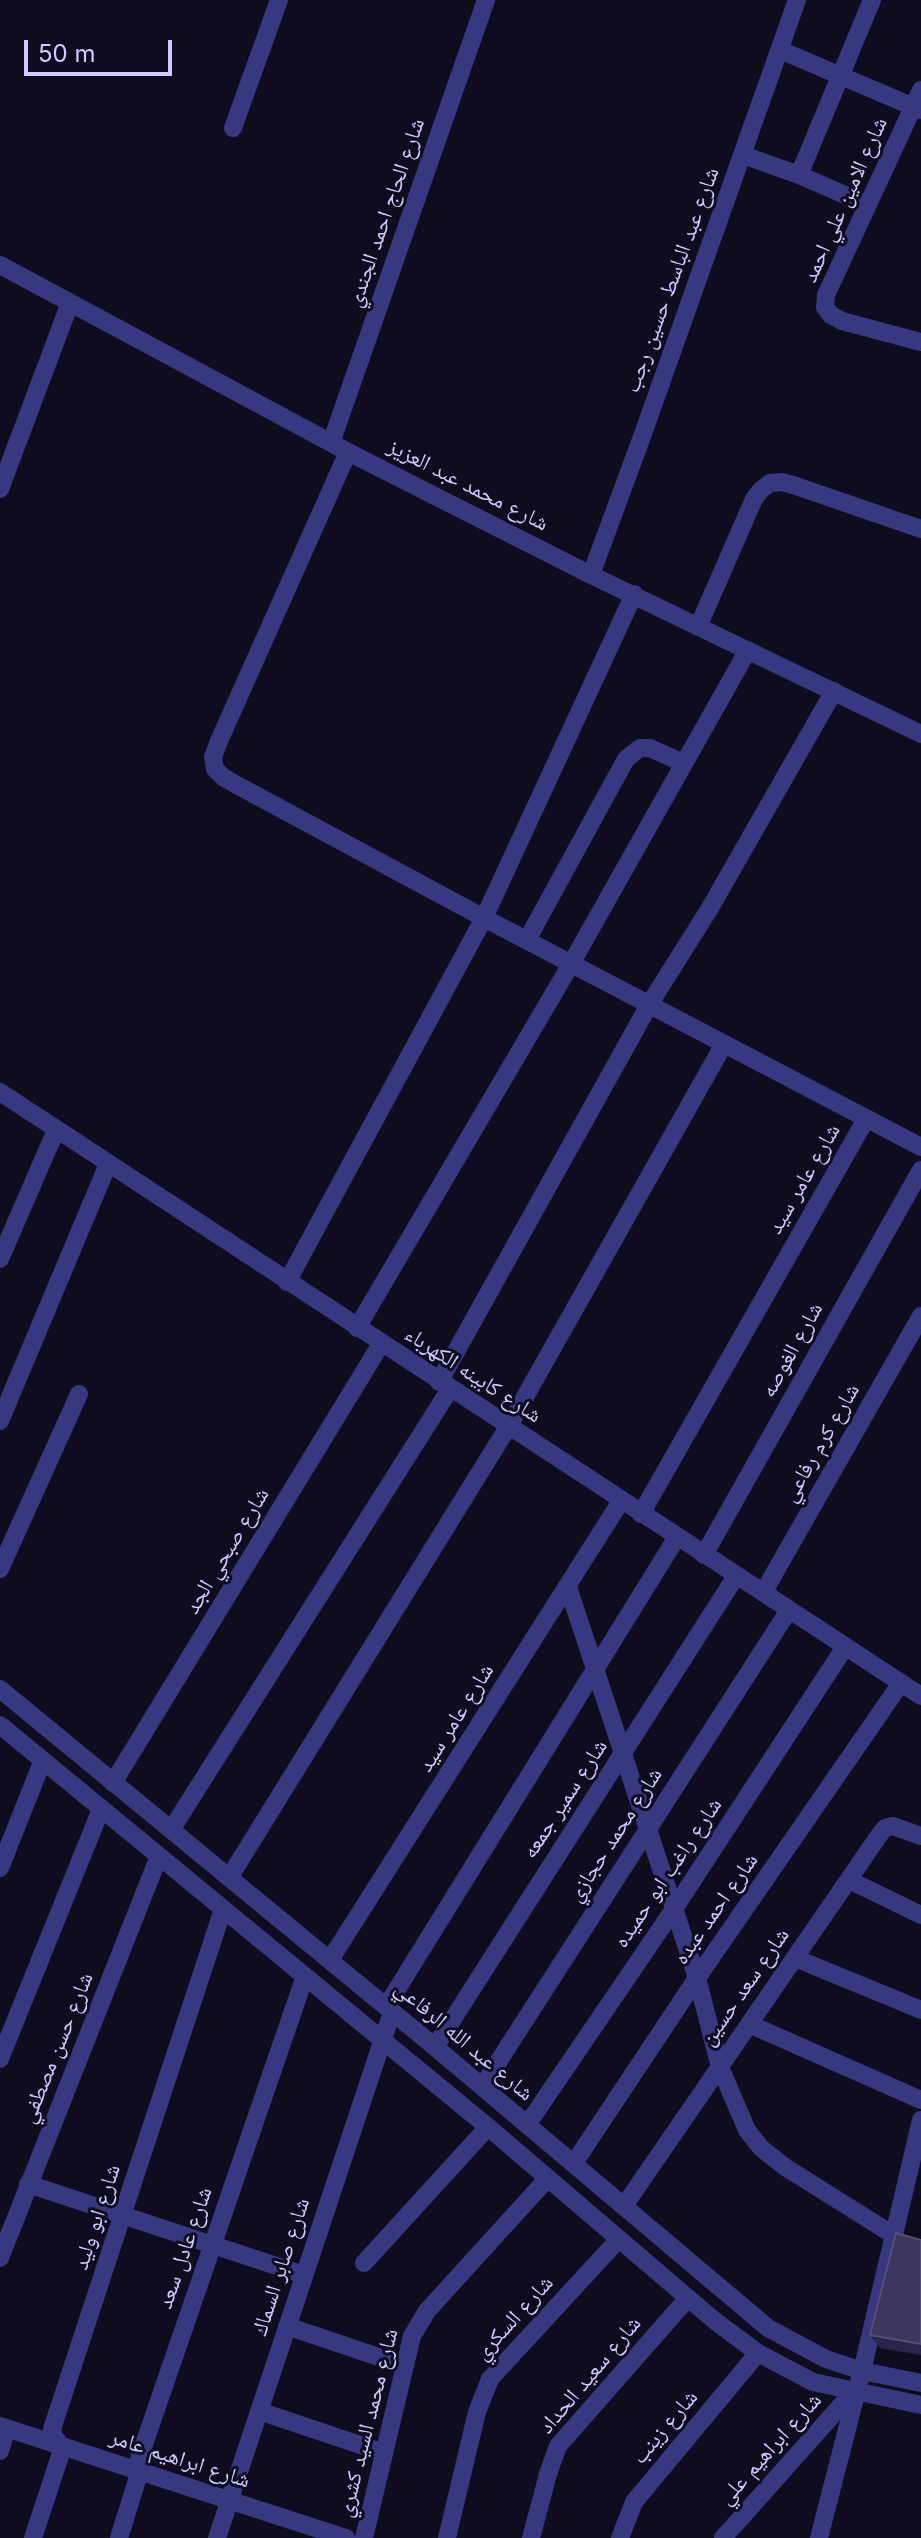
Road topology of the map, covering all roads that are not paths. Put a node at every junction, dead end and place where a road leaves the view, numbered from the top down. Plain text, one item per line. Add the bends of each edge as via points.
1 (279, 0) edge
2 (486, 0) edge
3 (797, 0) edge
4 (872, 0) edge
5 (780, 50) junction
6 (843, 75) junction
7 (919, 102) edge
8 (233, 128) dead end
9 (743, 155) junction
10 (799, 175) junction
11 (868, 205) junction
12 (0, 265) edge
13 (70, 303) junction
14 (921, 342) edge
15 (331, 443) junction
16 (348, 452) junction
17 (0, 489) edge
18 (921, 529) edge
19 (591, 575) junction
20 (634, 594) junction
21 (698, 627) junction
22 (748, 650) junction
23 (834, 691) junction
24 (921, 734) edge
25 (683, 763) junction
26 (484, 918) junction
27 (527, 940) junction
28 (571, 964) junction
29 (649, 1005) junction
30 (724, 1044) junction
31 (0, 1092) edge
32 (866, 1119) junction
33 (56, 1130) junction
34 (921, 1147) edge
35 (108, 1164) junction
36 (921, 1170) edge
37 (0, 1259) edge
38 (287, 1282) junction
39 (921, 1316) edge
40 (357, 1328) junction
41 (381, 1344) junction
42 (444, 1385) junction
43 (79, 1394) dead end
44 (0, 1421) edge
45 (508, 1427) junction
46 (621, 1501) junction
47 (641, 1514) junction
48 (677, 1537) junction
49 (704, 1555) junction
50 (0, 1569) edge
51 (736, 1576) junction
52 (568, 1587) junction
53 (763, 1593) junction
54 (789, 1610) junction
55 (845, 1647) junction
56 (595, 1669) junction
57 (901, 1683) junction
58 (0, 1689) edge
59 (921, 1696) edge
60 (0, 1725) edge
61 (623, 1753) junction
62 (43, 1760) junction
63 (113, 1783) junction
64 (101, 1809) junction
65 (647, 1828) junction
66 (171, 1830) junction
67 (921, 1836) edge
68 (159, 1856) junction
69 (0, 1866) edge
70 (229, 1878) junction
71 (849, 1880) junction
72 (223, 1909) junction
73 (674, 1909) junction
74 (921, 1915) edge
75 (795, 1958) junction
76 (330, 1960) junction
77 (305, 1976) junction
78 (697, 1978) junction
79 (389, 2010) junction
80 (921, 2010) edge
81 (749, 2024) junction
82 (382, 2041) junction
83 (435, 2047) junction
84 (0, 2059) edge
85 (720, 2067) junction
86 (482, 2087) junction
87 (921, 2100) edge
88 (527, 2125) junction
89 (920, 2125) edge
90 (488, 2127) junction
91 (574, 2163) junction
92 (548, 2178) junction
93 (28, 2184) junction
94 (624, 2206) junction
95 (122, 2216) junction
96 (895, 2236) junction
97 (619, 2239) junction
98 (211, 2245) junction
99 (0, 2258) edge
100 (364, 2263) dead end
101 (304, 2275) junction
102 (688, 2298) junction
103 (287, 2326) junction
104 (758, 2353) junction
105 (405, 2366) junction
106 (862, 2371) junction
107 (921, 2383) edge
108 (855, 2392) junction
109 (921, 2405) edge
110 (259, 2411) junction
111 (4, 2427) edge
112 (61, 2446) junction
113 (0, 2451) edge
114 (384, 2453) junction
115 (138, 2471) junction
116 (229, 2500) junction
117 (287, 2529) edge
118 (33, 2538) edge
119 (119, 2538) edge
120 (217, 2538) edge
121 (346, 2538) edge
122 (364, 2538) edge
123 (447, 2538) edge
124 (531, 2538) edge
125 (620, 2538) edge
126 (723, 2538) edge
127 (819, 2538) edge

1 - 8 street
2 - 15 street, شارع الحاج احمد الجندي
3 - 5 street, شارع عبد الباسط حسين رجب
4 - 6 street
5 - 6 street
5 - 9 street, شارع عبد الباسط حسين رجب
6 - 7 street
6 - 10 street
7 - 11 street, شارع الامين علي احمد
9 - 10 street
9 - 19 street, شارع عبد الباسط حسين رجب
10 - 11 street
11 - 14 street, شارع الامين علي احمد via 825,307 842,321
12 - 13 street, شارع محمد عبد العزيز
13 - 15 street, شارع محمد عبد العزيز
13 - 17 street
15 - 16 street, شارع محمد عبد العزيز
16 - 19 street, شارع محمد عبد العزيز
16 - 26 street via 219,741 215,769
18 - 21 street via 793,485 770,483 754,499
19 - 20 street, شارع محمد عبد العزيز
20 - 21 street, شارع محمد عبد العزيز
20 - 26 street
21 - 22 street, شارع محمد عبد العزيز
22 - 23 street, شارع محمد عبد العزيز
22 - 25 street
23 - 24 street, شارع محمد عبد العزيز
23 - 29 street
25 - 27 street via 650,748 640,748 626,759
25 - 28 street
26 - 27 street
26 - 38 street
27 - 28 street
28 - 29 street
28 - 40 street
29 - 30 street
29 - 42 street
30 - 32 street
30 - 45 street
31 - 33 street, شارع كابينه الكهرباء
32 - 34 street
32 - 47 street, شارع عامر سيد
33 - 35 street, شارع كابينه الكهرباء
33 - 37 street
35 - 38 street, شارع كابينه الكهرباء
35 - 44 street
36 - 49 street, شارع الغوصه
38 - 40 street, شارع كابينه الكهرباء
39 - 53 street, شارع كرم رفاعي
40 - 41 street, شارع كابينه الكهرباء
41 - 42 street, شارع كابينه الكهرباء
41 - 63 street, شارع صبحي الجد
42 - 45 street, شارع كابينه الكهرباء
42 - 66 street
43 - 50 street
45 - 46 street, شارع كابينه الكهرباء
45 - 70 street
46 - 47 street, شارع كابينه الكهرباء
46 - 52 street, شارع عامر سيد
47 - 48 street, شارع كابينه الكهرباء
48 - 49 street, شارع كابينه الكهرباء
48 - 56 street, شارع صابر السماك
49 - 51 street, شارع كابينه الكهرباء
51 - 53 street, شارع كابينه الكهرباء
51 - 61 street, شارع سمير جمعه
52 - 56 street
52 - 76 street, شارع عامر سيد
53 - 54 street, شارع كابينه الكهرباء
54 - 55 street, شارع كابينه الكهرباء
54 - 65 street, شارع محمد حجازي
55 - 57 street, شارع كابينه الكهرباء
55 - 73 street, شارع راغب ابو حميده
56 - 61 street
56 - 79 street, شارع صابر السماك
57 - 59 street, شارع كابينه الكهرباء
57 - 78 street, شارع احمد عبده
58 - 63 street, شارع عبد الله الرفاعي
60 - 62 street
61 - 65 street
61 - 83 street, شارع سمير جمعه
62 - 64 street
62 - 69 street
63 - 66 street, شارع عبد الله الرفاعي
64 - 68 street
64 - 84 street
65 - 73 street
65 - 86 street, شارع محمد حجازي
66 - 70 street, شارع عبد الله الرفاعي
67 - 71 street, شارع سعد حسين via 901,1827 885,1828
68 - 72 street
68 - 93 street, شارع حسن مصطفي
70 - 76 street, شارع عبد الله الرفاعي
71 - 74 street
71 - 75 street, شارع سعد حسين
72 - 77 street
72 - 95 street, شارع ابو وليد
73 - 78 street
73 - 88 street, شارع راغب ابو حميده
75 - 80 street
75 - 81 street, شارع سعد حسين
76 - 79 street, شارع عبد الله الرفاعي
77 - 82 street
77 - 98 street, شارع عادل سعد
78 - 85 street
78 - 91 street, شارع احمد عبده
79 - 82 street, شارع صابر السماك
79 - 83 street, شارع عبد الله الرفاعي
81 - 85 street, شارع سعد حسين
81 - 87 street
82 - 90 street
82 - 101 street, شارع صابر السماك
83 - 86 street, شارع عبد الله الرفاعي
85 - 94 street, شارع سعد حسين
85 - 96 street via 747,2130 761,2148
86 - 88 street, شارع عبد الله الرفاعي
88 - 91 street, شارع عبد الله الرفاعي
89 - 96 street
90 - 92 street
90 - 100 street
91 - 94 street, شارع عبد الله الرفاعي
92 - 97 street
92 - 105 street, شارع محمد السيد كشري via 427,2311 412,2336
93 - 95 street
93 - 99 street, شارع حسن مصطفي
94 - 106 street, شارع عبد الله الرفاعي via 768,2328 826,2359
95 - 98 street
95 - 112 street, شارع ابو وليد via 52,2429
96 - 106 street
97 - 102 street
97 - 123 street, شارع السكري via 490,2379
98 - 101 street
98 - 115 street, شارع عادل سعد
101 - 103 street, شارع صابر السماك
102 - 104 street
102 - 124 street, شارع سعيد الحداد via 558,2446
103 - 105 street
103 - 110 street, شارع صابر السماك
104 - 108 street via 813,2382
104 - 125 street, شارع زينب via 634,2502
105 - 114 street, شارع محمد السيد كشري
106 - 107 street, شارع عبد الله الرفاعي
106 - 108 street
108 - 109 street
108 - 126 street, شارع ابراهيم علي
108 - 127 street
110 - 114 street
110 - 116 street, شارع صابر السماك
111 - 112 street, شارع ابراهيم عامر
111 - 113 street
112 - 115 street, شارع ابراهيم عامر
112 - 118 street, شارع ابو وليد
114 - 122 street, شارع محمد السيد كشري
115 - 116 street, شارع ابراهيم عامر
115 - 119 street, شارع عادل سعد
116 - 117 street, شارع ابراهيم عامر
116 - 120 street, شارع صابر السماك
117 - 121 street, شارع ابراهيم عامر

